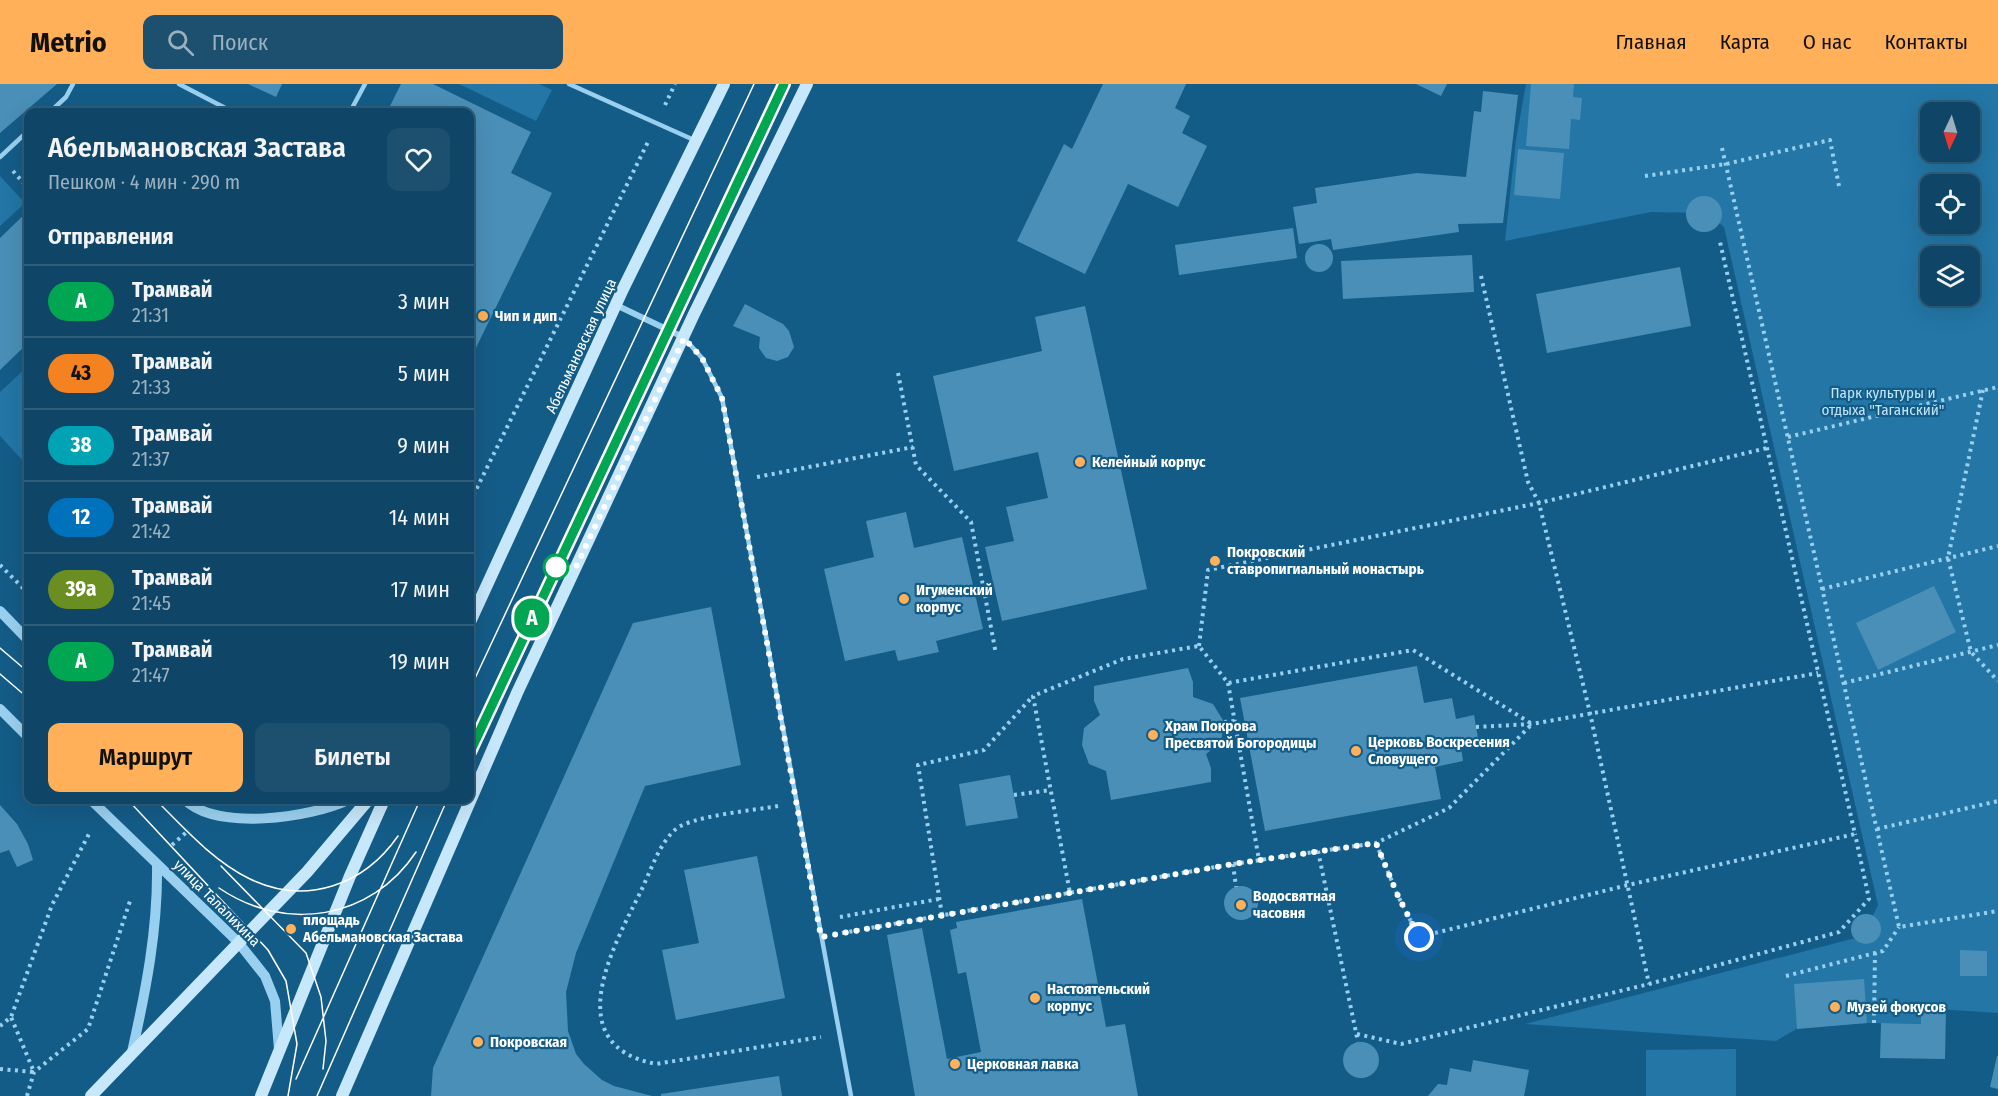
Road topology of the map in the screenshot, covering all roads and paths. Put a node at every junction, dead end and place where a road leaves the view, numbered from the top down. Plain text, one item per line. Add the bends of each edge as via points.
1 (73, 84) edge
2 (179, 84) edge
3 (365, 84) edge
4 (569, 84) edge
5 (675, 84) edge
6 (724, 84) edge
7 (807, 84) edge
8 (55, 108) edge
9 (225, 108) edge
10 (352, 108) edge
11 (657, 123) junction
12 (24, 135) edge
13 (696, 141) junction
14 (1722, 148) dead end
15 (0, 157) edge
16 (1726, 164) junction
17 (1645, 176) dead end
18 (1839, 186) dead end
19 (1720, 242) dead end
20 (1481, 276) dead end
21 (616, 305) junction
22 (684, 338) junction
23 (898, 373) dead end
24 (1998, 387) edge
25 (1983, 390) junction
26 (1788, 437) junction
27 (913, 447) junction
28 (1767, 448) junction
29 (737, 480) junction
30 (474, 487) edge
31 (1539, 503) junction
32 (1998, 546) edge
33 (1948, 558) junction
34 (0, 565) edge
35 (24, 589) edge
36 (1822, 589) junction
37 (0, 611) edge
38 (474, 613) edge
39 (0, 621) edge
40 (14, 625) junction
41 (24, 636) edge
42 (1998, 645) edge
43 (1199, 646) junction
44 (1971, 652) junction
45 (996, 654) dead end
46 (1818, 673) junction
47 (1998, 681) edge
48 (1228, 683) junction
49 (1844, 683) junction
50 (1034, 696) junction
51 (0, 709) edge
52 (1590, 713) junction
53 (1234, 721) junction
54 (1224, 722) dead end
55 (1532, 724) junction
56 (1476, 727) dead end
57 (24, 733) edge
58 (474, 790) edge
59 (1051, 790) junction
60 (1014, 795) dead end
61 (1998, 801) edge
62 (795, 803) junction
63 (95, 804) edge
64 (192, 804) edge
65 (336, 804) edge
66 (365, 804) edge
67 (382, 804) edge
68 (468, 804) edge
69 (209, 813) junction
70 (91, 828) dead end
71 (1877, 829) junction
72 (1855, 834) junction
73 (1376, 843) junction
74 (1318, 851) junction
75 (1259, 860) junction
76 (156, 863) junction
77 (1233, 864) junction
78 (1628, 885) junction
79 (1236, 887) dead end
80 (1070, 893) junction
81 (131, 899) dead end
82 (939, 899) junction
83 (1998, 911) edge
84 (942, 915) junction
85 (818, 922) junction
86 (1899, 927) junction
87 (821, 937) junction
88 (238, 942) junction
89 (1875, 952) junction
90 (1786, 976) dead end
91 (1649, 984) junction
92 (11, 1017) junction
93 (1874, 1023) dead end
94 (0, 1026) edge
95 (839, 1034) junction
96 (1357, 1034) junction
97 (1358, 1042) dead end
98 (279, 1049) junction
99 (132, 1052) junction
100 (0, 1068) edge
101 (34, 1072) junction
102 (27, 1096) edge
103 (91, 1096) edge
104 (261, 1096) edge
105 (342, 1096) edge
106 (851, 1096) edge

1 - 8 lane
2 - 9 lane
3 - 10 lane
4 - 11 lane
5 - 11 path
6 - 13 main road, Абельмановская улица
7 - 22 main road
11 - 13 lane
11 - 30 path
12 - 15 lane
13 - 21 main road, Абельмановская улица
14 - 16 path
16 - 17 path
16 - 18 path via 1830,140
16 - 26 path
19 - 28 path
20 - 31 path via 1528,482
21 - 22 street
21 - 38 main road, Абельмановская улица
22 - 29 lane via 702,358 722,398
22 - 58 main road
23 - 27 path
24 - 25 path
25 - 26 path
25 - 33 path
26 - 36 path
27 - 29 path
27 - 45 path via 916,465 971,522
28 - 31 path
28 - 46 path
29 - 62 lane
31 - 43 path via 1208,570
31 - 52 path
32 - 33 path
33 - 36 path
33 - 44 path
34 - 35 path
36 - 49 path
37 - 40 street
39 - 40 street
40 - 41 street
42 - 44 path
43 - 48 path
43 - 50 path via 1123,659
44 - 47 path
44 - 49 path
46 - 52 path
46 - 72 path
48 - 53 path
48 - 55 path via 1413,650
49 - 71 path
50 - 59 path
50 - 82 path via 984,750 918,765
51 - 57 street
52 - 55 path
52 - 78 path
53 - 54 path
53 - 75 path
55 - 56 path
55 - 73 path via 1449,808
59 - 60 path
59 - 80 path
61 - 71 path
62 - 85 lane
62 - 95 path via 697,820 676,828 609,956 602,979 603,1022 610,1040 622,1053 656,1064
63 - 76 street, улица Талалихина
64 - 69 street
65 - 69 street via 280,818
66 - 88 main road via 307,872
67 - 98 main road
68 - 105 main road
69 - 76 path
70 - 92 path via 52,905
71 - 86 path
72 - 78 path
72 - 91 path via 1869,899 1839,932
73 - 74 path
73 - 78 path via 1419,937
74 - 75 path
74 - 96 path
75 - 77 path
76 - 88 street, улица Талалихина
76 - 99 street via 158,907 149,980
77 - 79 path
77 - 80 path
78 - 91 path
80 - 84 path
81 - 101 path via 88,1029
82 - 84 path
82 - 85 path
83 - 86 path
84 - 87 path
85 - 87 lane
86 - 89 path via 1883,951
87 - 95 lane
88 - 98 street, улица Талалихина via 265,976 272,992
88 - 99 main road
89 - 90 path
89 - 93 path
91 - 96 path via 1401,1044
92 - 94 path
92 - 101 path
95 - 106 lane
96 - 97 path
98 - 104 main road
99 - 103 main road
100 - 101 path
101 - 102 path

